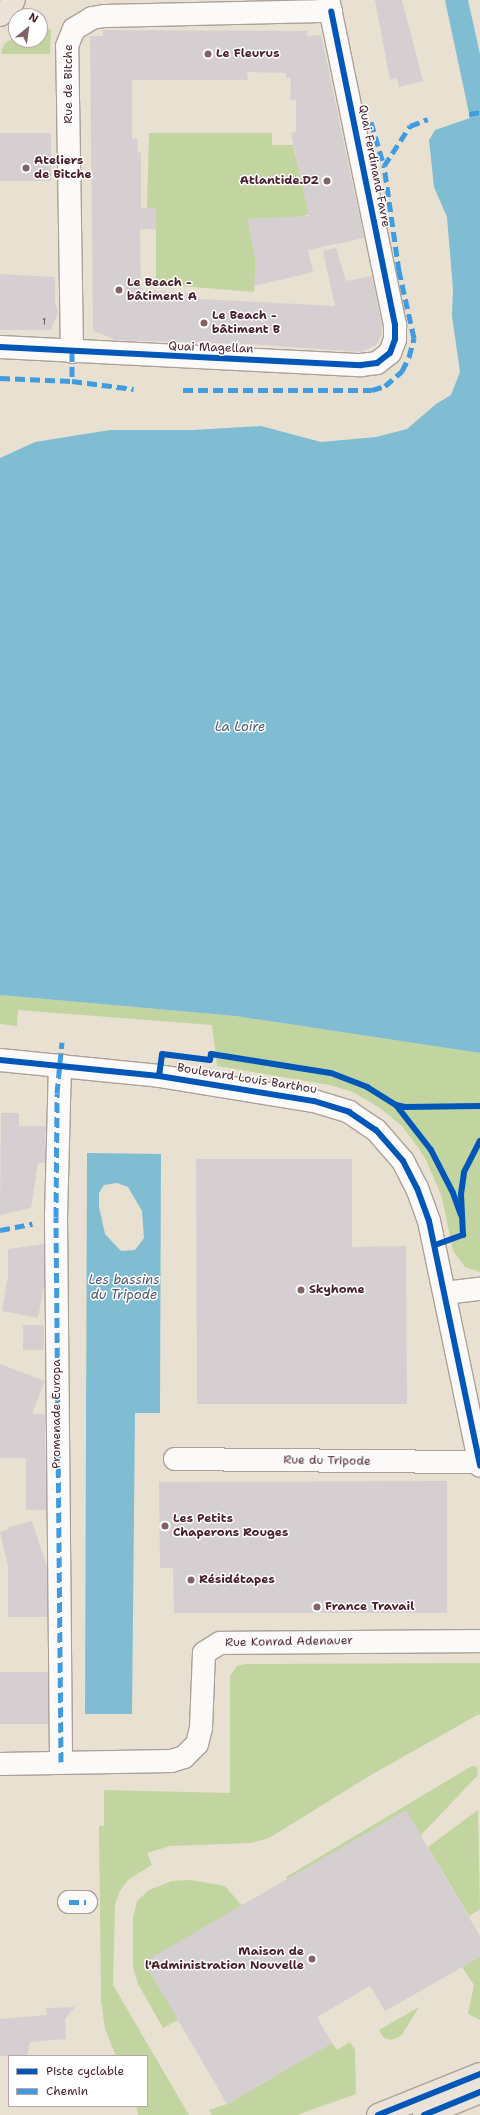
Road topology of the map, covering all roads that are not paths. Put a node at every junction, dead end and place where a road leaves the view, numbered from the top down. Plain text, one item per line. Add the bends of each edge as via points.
1 (14, 0) edge
2 (330, 5) edge
3 (0, 15) edge
4 (396, 325) joint
5 (0, 347) edge
6 (72, 352) junction
7 (0, 1060) edge
8 (60, 1065) junction
9 (480, 1289) edge
10 (445, 1293) junction
11 (175, 1459) dead end
12 (480, 1464) edge
13 (480, 1641) edge
14 (61, 1762) junction
15 (0, 1764) edge
16 (480, 2074) edge
17 (480, 2092) edge
18 (378, 2115) edge
19 (424, 2115) edge

1 - 3 main road
2 - 4 street, Quai Ferdinand Favre
2 - 6 street, Rue de Bitche via 105,16 92,18 74,30 67,46
4 - 6 street, Quai Magellan via 396,339 390,353 377,363 361,365
5 - 6 street, Quai Magellan
7 - 8 street, Boulevard Louis Barthou
8 - 10 street, Boulevard Louis Barthou via 159,1076 314,1101 359,1118 386,1139 403,1161 418,1188 429,1221
8 - 14 street, Promenade Europa via 56,1217
9 - 10 street
10 - 12 street, Boulevard Louis Barthou
11 - 12 street, Rue du Tripode
13 - 14 street, Rue Konrad Adenauer via 232,1641 214,1645 204,1653 201,1728 197,1744 191,1752 171,1761
14 - 15 street, Rue Konrad Adenauer
16 - 18 main road
17 - 19 main road

